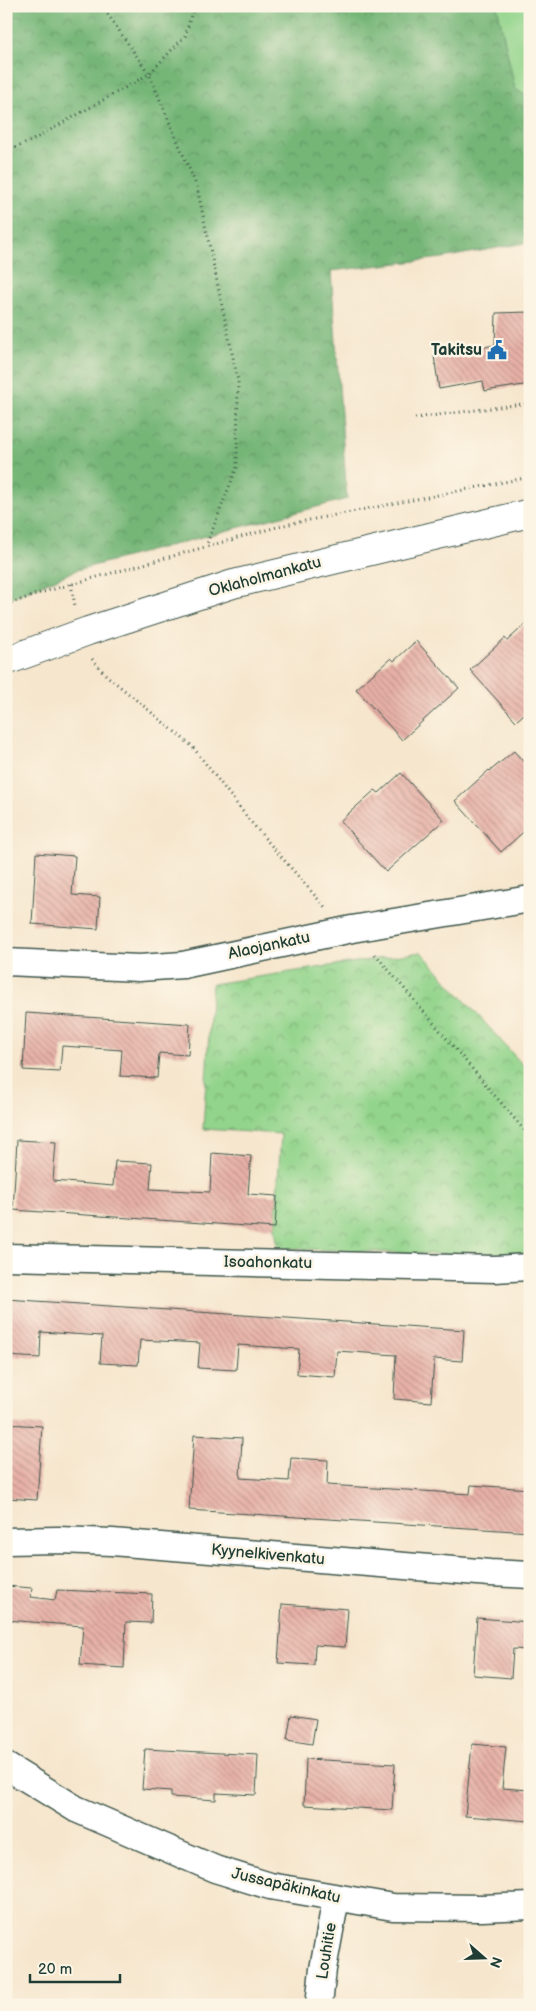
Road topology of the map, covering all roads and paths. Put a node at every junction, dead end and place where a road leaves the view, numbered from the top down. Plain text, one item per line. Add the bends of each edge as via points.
1 (102, 6) edge
2 (194, 6) edge
3 (149, 74) junction
4 (6, 152) edge
5 (530, 403) edge
6 (415, 418) dead end
7 (530, 477) edge
8 (530, 512) edge
9 (206, 546) junction
10 (71, 584) junction
11 (6, 605) edge
12 (81, 633) junction
13 (6, 661) edge
14 (530, 899) edge
15 (352, 929) junction
16 (6, 962) edge
17 (530, 1137) edge
18 (6, 1257) edge
19 (530, 1268) edge
20 (6, 1542) edge
21 (530, 1575) edge
22 (6, 1766) edge
23 (336, 1898) junction
24 (530, 1906) edge
25 (319, 2005) edge

1 - 3 path
2 - 3 path via 185,36
3 - 4 path
3 - 9 path via 197,187 238,382 237,467
5 - 6 path
7 - 9 path via 284,525
8 - 12 street, Oklaholmankatu via 233,584
9 - 10 path
10 - 11 path
10 - 12 path
12 - 13 street, Oklaholmankatu
12 - 15 path via 94,662 192,746 250,821 324,906
14 - 15 street, Alaojankatu
15 - 16 street, Alaojankatu via 183,965 139,968
15 - 17 path
18 - 19 street, Isoahonkatu
20 - 21 street, Kyynelkivenkatu via 112,1542
22 - 23 street, Jussapäkinkatu via 76,1809 206,1866 270,1886
23 - 24 street, Jussapäkinkatu via 393,1907 434,1909
23 - 25 street, Louhitie

